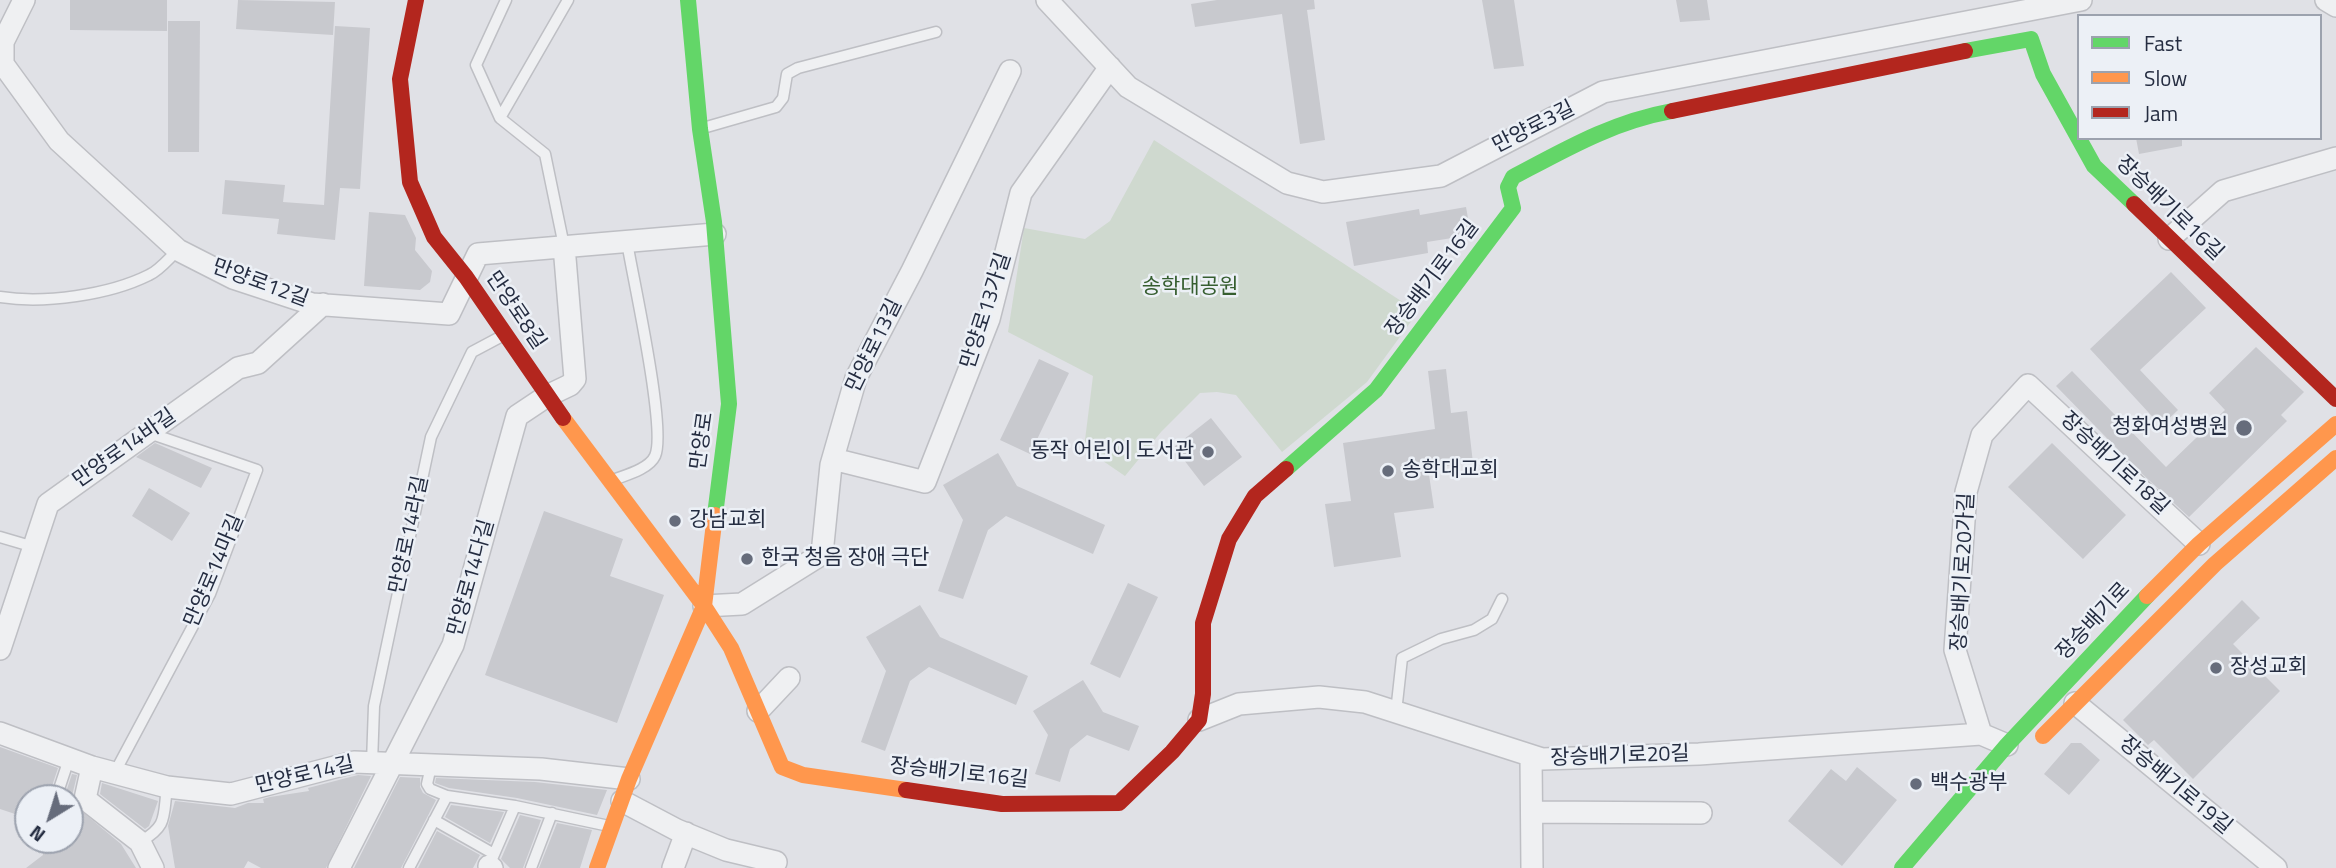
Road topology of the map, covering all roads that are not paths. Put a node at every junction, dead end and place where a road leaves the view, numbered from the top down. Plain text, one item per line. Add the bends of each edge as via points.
1 (24, 0) edge
2 (416, 0) edge
3 (506, 0) edge
4 (568, 0) edge
5 (688, 0) edge
6 (1047, 0) edge
7 (2081, 0) edge
8 (2326, 0) edge
9 (2336, 6) edge
10 (936, 32) dead end
11 (1, 43) edge
12 (1110, 67) junction
13 (1010, 71) dead end
14 (500, 118) junction
15 (700, 129) junction
16 (2077, 135) edge
17 (2080, 140) edge
18 (2336, 158) edge
19 (715, 234) junction
20 (2169, 239) junction
21 (627, 242) junction
22 (564, 246) junction
23 (178, 250) junction
24 (466, 277) junction
25 (0, 297) edge
26 (323, 304) junction
27 (505, 335) junction
28 (2028, 385) joint
29 (547, 396) junction
30 (2336, 399) edge
31 (2336, 424) edge
32 (148, 433) junction
33 (2336, 458) edge
34 (833, 459) junction
35 (611, 481) junction
36 (0, 537) edge
37 (2199, 544) junction
38 (34, 547) junction
39 (1502, 599) dead end
40 (704, 606) junction
41 (0, 649) edge
42 (789, 678) dead end
43 (2074, 703) junction
44 (758, 710) junction
45 (1396, 712) junction
46 (1199, 720) junction
47 (0, 733) edge
48 (1981, 734) junction
49 (2007, 745) junction
50 (2032, 748) dead end
51 (1531, 756) junction
52 (69, 759) junction
53 (381, 763) junction
54 (431, 766) junction
55 (92, 767) junction
56 (115, 772) junction
57 (629, 779) junction
58 (61, 784) edge
59 (167, 787) junction
60 (447, 796) junction
61 (621, 801) junction
62 (515, 806) junction
63 (552, 813) junction
64 (1532, 813) junction
65 (1701, 813) dead end
66 (434, 820) junction
67 (612, 826) junction
68 (686, 833) junction
69 (140, 842) junction
70 (776, 862) dead end
71 (491, 864) edge
72 (153, 868) edge
73 (339, 868) edge
74 (409, 868) edge
75 (531, 868) edge
76 (597, 868) edge
77 (673, 868) edge
78 (1532, 868) edge
79 (1902, 868) edge
80 (2276, 868) edge

1 - 11 street, 만양로12길
2 - 24 street, 만양로8길 via 401,79 410,182 434,237
3 - 14 lane via 476,65
4 - 14 lane
5 - 15 street, 만양로
6 - 12 street, 만양로3길
7 - 12 street, 만양로3길 via 1603,92 1441,176 1323,192 1287,183 1128,87
8 - 9 street
10 - 15 lane via 798,68 787,74 783,98 776,107
11 - 23 street, 만양로12길 via 3,64 59,141
12 - 34 street, 만양로13가길 via 1021,193 989,318 925,482
13 - 34 street, 만양로13길 via 856,377
14 - 22 lane via 545,154
15 - 19 street, 만양로
16 - 46 street, 장승배기로16길 via 2043,74 2031,39 1652,115 1595,133 1513,177 1508,187 1513,208 1376,390 1255,496 1229,538 1203,623
17 - 20 street, 장승배기로16길 via 2094,166
18 - 20 street via 2222,191
19 - 21 street, 만양로12길
19 - 40 street, 만양로 via 729,404
20 - 30 street, 장승배기로16길
21 - 22 street, 만양로12길
21 - 35 lane via 658,440 651,463
22 - 24 street, 만양로12길 via 478,254
22 - 29 street, 만양로14다길 via 575,379
23 - 25 lane via 152,274 127,284 62,298 26,301
23 - 26 street, 만양로12길 via 233,278
24 - 26 street, 만양로12길 via 449,314
24 - 27 street, 만양로8길
26 - 32 street, 만양로14바길 via 258,363 238,368
27 - 29 street, 만양로8길
27 - 53 lane, 만양로14라길 via 472,352 431,438 374,706
28 - 37 street, 장승배기로18길
28 - 48 street, 장승배기로20가길 via 1982,435 1966,492 1955,650
29 - 35 street, 만양로8길
29 - 53 street, 만양로14다길 via 517,416 453,645
31 - 37 street, 장승배기로
32 - 38 street, 만양로14바길 via 48,504
32 - 56 lane, 만양로14마길 via 257,470 210,594
33 - 43 street, 장승배기로 via 2216,564
34 - 40 street, 만양로13길 via 822,554 742,604
35 - 40 street, 만양로8길
36 - 38 lane
37 - 49 street, 장승배기로
38 - 41 street, 만양로14바길
39 - 45 lane via 1492,619 1474,630 1441,639 1402,658
40 - 44 street, 장승배기로16길 via 731,648
40 - 57 street, 만양로
42 - 44 street
43 - 50 street, 장승배기로
43 - 80 street, 장승배기로19길
44 - 46 street, 장승배기로16길 via 782,767 792,771 1002,804 1119,803
45 - 46 street, 장승배기로20길 via 1365,702 1319,697 1239,704
45 - 51 street, 장승배기로20길
47 - 52 street, 만양로14길
48 - 49 street, 장승배기로20길
48 - 51 street, 장승배기로20길 via 1699,754
49 - 79 street, 장승배기로
51 - 64 street
52 - 55 street, 만양로14길
52 - 58 lane
53 - 54 street, 만양로14길
53 - 59 street, 만양로14길 via 354,762 230,794
53 - 73 street, 만양로14다길
54 - 57 street, 만양로14길 via 541,769
54 - 60 lane via 427,784
55 - 56 street, 만양로14길
55 - 69 street via 85,800
56 - 59 street, 만양로14길
57 - 61 street, 만양로
59 - 69 lane via 162,825
60 - 62 lane
60 - 66 lane
61 - 67 street, 만양로
61 - 68 street
62 - 63 lane
62 - 71 lane
63 - 67 lane
63 - 75 lane
64 - 65 street
64 - 78 street
66 - 71 lane
66 - 74 lane
67 - 76 street, 만양로
68 - 70 street via 726,850
68 - 77 street
69 - 72 street

